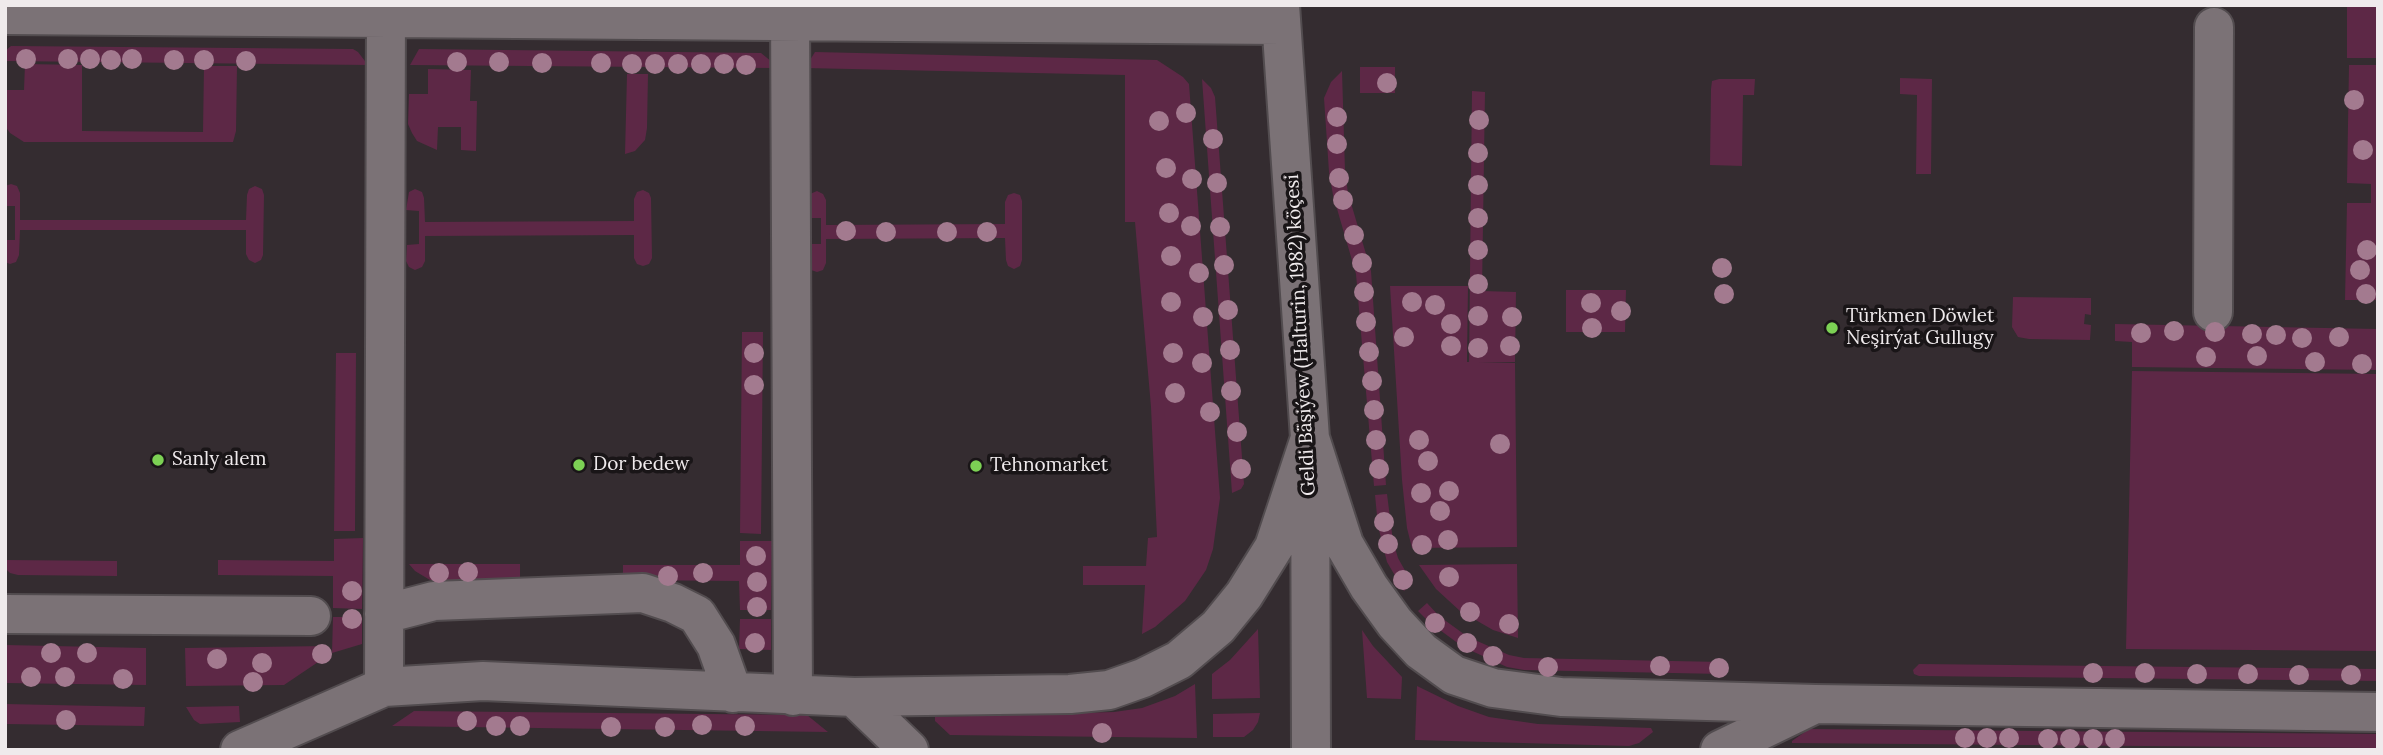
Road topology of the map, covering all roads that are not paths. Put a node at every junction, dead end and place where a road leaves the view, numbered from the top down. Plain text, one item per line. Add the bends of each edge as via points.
1 (386, 11) edge
2 (790, 13) edge
3 (5, 15) edge
4 (1280, 15) edge
5 (2214, 27) dead end
6 (2213, 312) dead end
7 (1310, 438) junction
8 (5, 614) edge
9 (384, 614) junction
10 (311, 616) dead end
11 (384, 687) junction
12 (733, 693) junction
13 (793, 696) junction
14 (854, 697) junction
15 (1816, 704) junction
16 (2378, 712) edge
17 (240, 750) edge
18 (909, 750) edge
19 (1311, 750) edge
20 (1720, 750) edge

1 - 2 street
1 - 3 street
1 - 9 street
2 - 4 street
2 - 13 street
4 - 7 street, Geldi Bäşiýew (Halturin, 1982) köçesi
5 - 6 street
7 - 14 street via 1274,547 1218,627 1179,660 1109,690
7 - 15 street via 1344,544 1369,587 1421,651 1454,675 1493,688 1562,697
7 - 19 street, Geldi Bäşiýew (Halturin, 1982) köçesi
8 - 10 street
9 - 11 street
9 - 12 street via 434,601 643,593 697,615 716,645
11 - 12 street via 484,681
11 - 17 street
12 - 13 street
13 - 14 street
14 - 18 street
15 - 16 street
15 - 20 street

